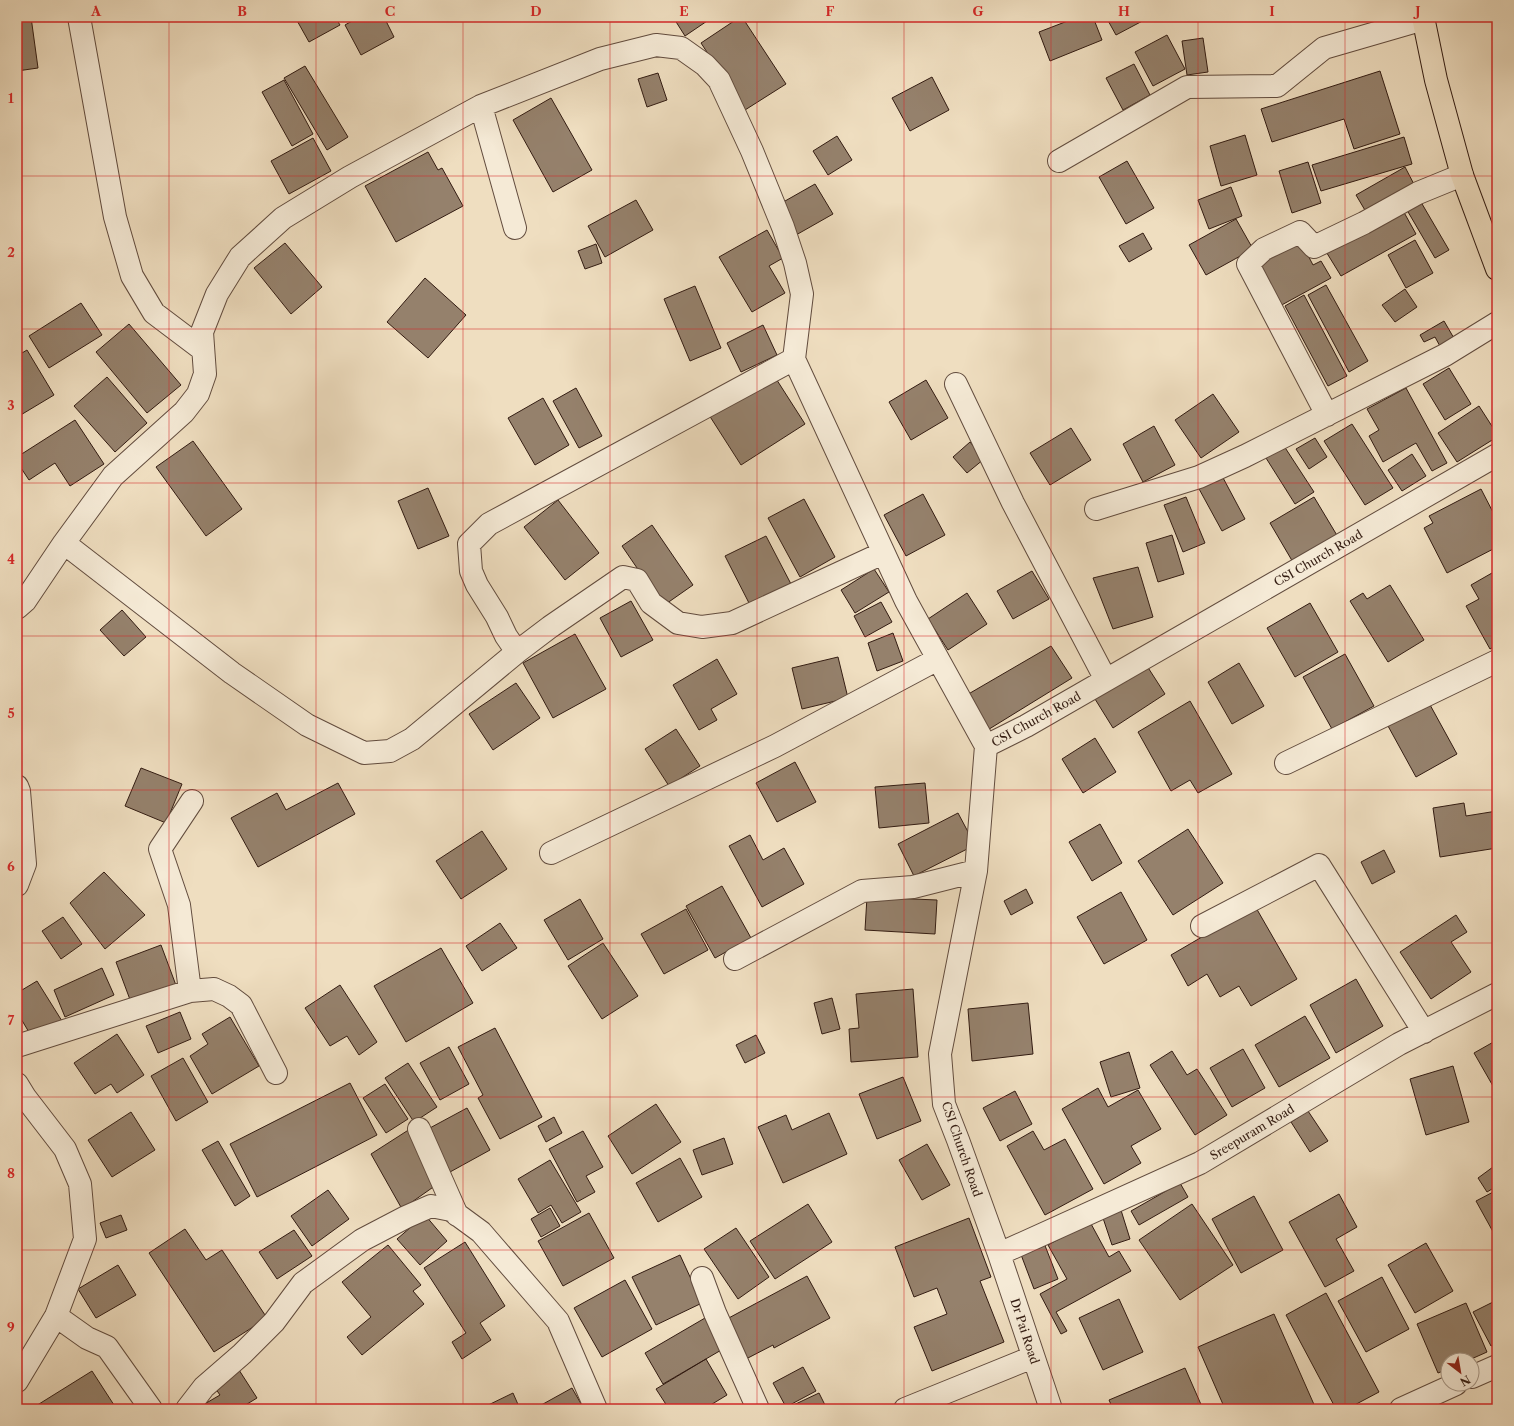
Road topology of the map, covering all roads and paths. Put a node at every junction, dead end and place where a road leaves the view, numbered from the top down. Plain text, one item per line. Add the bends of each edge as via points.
1 (79, 17) edge
2 (1423, 18) edge
3 (481, 106) junction
4 (1059, 161) dead end
5 (1462, 175) junction
6 (516, 228) dead end
7 (1497, 269) edge
8 (1497, 323) edge
9 (203, 350) junction
10 (794, 359) junction
11 (956, 384) dead end
12 (1327, 415) junction
13 (1497, 455) edge
14 (1096, 509) dead end
15 (64, 543) junction
16 (883, 553) junction
17 (17, 608) edge
18 (517, 652) junction
19 (938, 659) junction
20 (1497, 661) edge
21 (1106, 680) junction
22 (986, 746) junction
23 (1286, 764) dead end
24 (17, 786) edge
25 (192, 802) dead end
26 (551, 853) dead end
27 (976, 871) junction
28 (17, 885) edge
29 (1202, 926) dead end
30 (735, 959) dead end
31 (190, 990) junction
32 (1497, 994) edge
33 (1424, 1032) junction
34 (17, 1046) edge
35 (276, 1073) dead end
36 (17, 1084) edge
37 (419, 1129) dead end
38 (457, 1215) junction
39 (999, 1254) junction
40 (702, 1278) dead end
41 (56, 1316) junction
42 (1033, 1357) junction
43 (1497, 1366) edge
44 (1480, 1373) edge
45 (17, 1381) edge
46 (1440, 1391) edge
47 (1400, 1408) edge
48 (151, 1409) edge
49 (187, 1409) edge
50 (596, 1409) edge
51 (758, 1409) edge
52 (905, 1409) edge
53 (1051, 1409) edge

1 - 9 street via 115,217 132,276 154,313
2 - 4 street via 1324,48 1277,86 1187,87
2 - 5 main road via 1436,80
3 - 6 street
3 - 9 street via 350,177 283,218 240,258 216,294 202,332
3 - 10 street via 600,59 656,45 681,48 705,65 719,80 746,138 795,263 802,294
5 - 7 main road
5 - 12 street via 1418,193 1314,247 1300,232 1264,248 1248,264
8 - 12 street via 1445,355
9 - 15 street via 205,374 198,394 184,412 113,476
10 - 16 street
10 - 18 street via 489,524 469,544 471,571
11 - 21 street via 1013,503
12 - 14 street via 1199,477
13 - 21 street, CSI Church Road
15 - 17 street via 25,601
15 - 18 street via 232,673 307,725 364,753 390,751 412,738
16 - 18 street via 732,623 702,627 678,624 651,603 637,580 623,577
16 - 19 street
19 - 22 street
19 - 26 street via 775,746
20 - 23 street
21 - 22 street, CSI Church Road
22 - 27 street, CSI Church Road
24 - 28 street via 25,864
25 - 31 street via 160,849 179,905
27 - 30 street via 913,887 862,892
27 - 39 street, CSI Church Road via 940,1054 944,1104
29 - 33 street via 1319,865
31 - 34 street
31 - 35 street via 214,989 241,1005
32 - 33 street, Sreepuram Road
33 - 39 street, Sreepuram Road via 1399,1044 1200,1163
36 - 41 street via 65,1149 80,1184 85,1238
37 - 38 street
38 - 49 street via 451,1210 431,1206 406,1217 356,1245 303,1283 274,1322 204,1388
38 - 50 street via 481,1232 558,1322
39 - 42 street, Dr Pai Road
40 - 51 street
41 - 45 street
41 - 48 street via 87,1338 107,1347
42 - 52 street
42 - 53 street, Dr Pai Road
43 - 44 street
46 - 47 street

